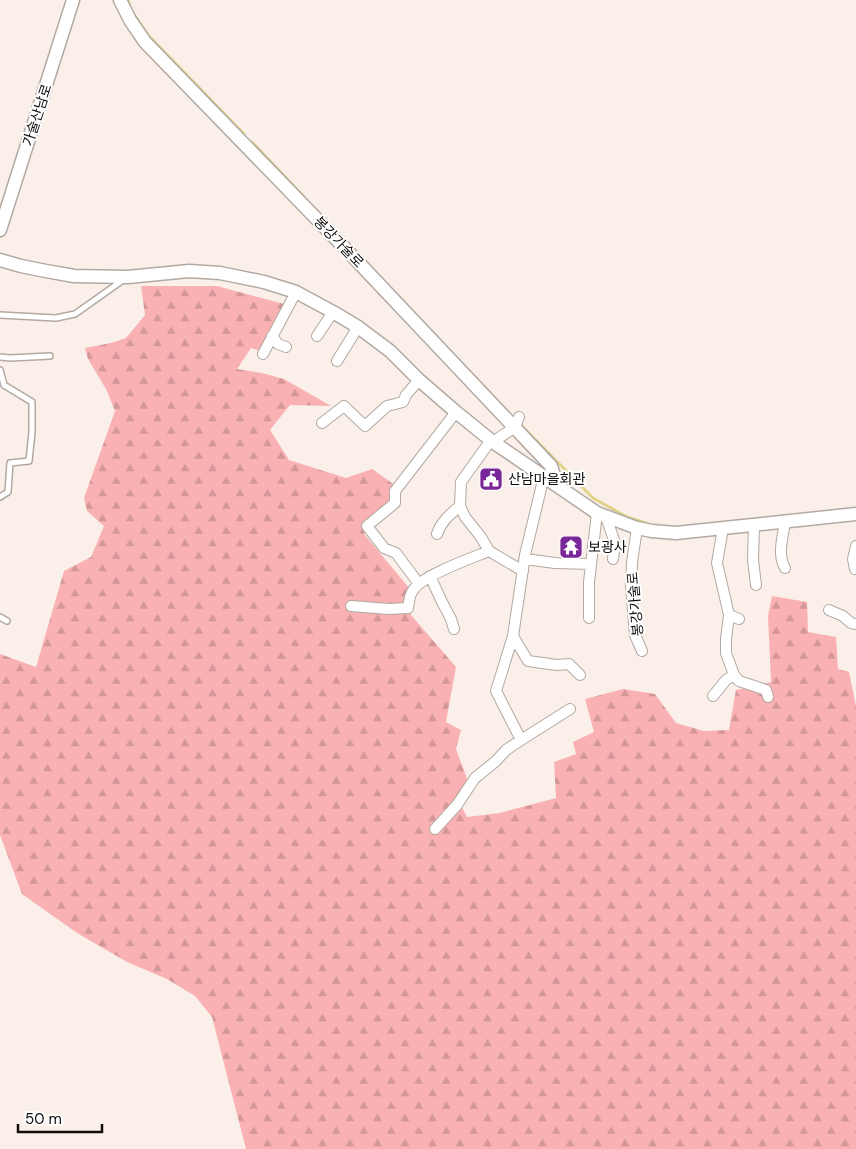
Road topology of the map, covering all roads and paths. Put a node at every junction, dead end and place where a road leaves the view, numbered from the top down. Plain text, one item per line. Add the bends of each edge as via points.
1 (73, 0) edge
2 (120, 0) edge
3 (0, 230) edge
4 (0, 261) edge
5 (128, 276) junction
6 (296, 292) junction
7 (332, 312) junction
8 (0, 316) edge
9 (358, 327) junction
10 (272, 336) junction
11 (317, 336) dead end
12 (286, 348) dead end
13 (263, 354) dead end
14 (50, 356) dead end
15 (0, 357) edge
16 (337, 361) dead end
17 (0, 370) edge
18 (419, 380) junction
19 (456, 412) junction
20 (322, 423) dead end
21 (517, 423) junction
22 (492, 441) junction
23 (544, 476) junction
24 (557, 484) junction
25 (0, 497) edge
26 (460, 506) junction
27 (602, 515) junction
28 (856, 515) edge
29 (785, 522) junction
30 (754, 525) junction
31 (637, 528) junction
32 (723, 528) junction
33 (437, 534) dead end
34 (856, 546) edge
35 (489, 551) junction
36 (613, 559) dead end
37 (525, 560) junction
38 (591, 564) junction
39 (785, 568) dead end
40 (855, 569) edge
41 (523, 571) junction
42 (430, 576) junction
43 (417, 585) junction
44 (756, 585) dead end
45 (351, 606) dead end
46 (829, 610) dead end
47 (729, 614) junction
48 (0, 617) edge
49 (589, 618) dead end
50 (739, 619) dead end
51 (7, 621) dead end
52 (856, 624) edge
53 (454, 629) dead end
54 (513, 636) junction
55 (642, 650) dead end
56 (580, 674) dead end
57 (734, 675) junction
58 (713, 696) dead end
59 (768, 697) dead end
60 (570, 709) dead end
61 (521, 740) junction
62 (435, 829) dead end

1 - 3 street, 가술산남로
2 - 21 street, 봉강가술로 via 145,42
4 - 5 street, 봉강가술로 via 74,276
5 - 6 street, 봉강가술로 via 220,273
5 - 8 lane via 75,314 56,318
6 - 7 street, 봉강가술로
6 - 10 street
7 - 9 street, 봉강가술로
7 - 11 street
9 - 16 street
9 - 18 street, 봉강가술로 via 390,351
10 - 12 street
10 - 13 street
14 - 15 lane
17 - 25 lane via 4,385 32,402 29,461 10,463 8,492
18 - 19 street, 봉강가술로
18 - 20 street via 403,402 387,406 365,426 344,406
19 - 22 street, 봉강가술로
19 - 43 street via 395,491 395,503 367,526 384,548 396,553
21 - 22 street
21 - 24 street, 봉강가술로 via 551,466
22 - 23 street, 봉강가술로
22 - 26 street via 461,482
23 - 24 street, 봉강가술로
23 - 37 street
24 - 27 street, 봉강가술로
26 - 33 street via 450,514
26 - 35 street
27 - 31 street, 봉강가술로
27 - 36 street via 615,543
27 - 38 street
28 - 29 street, 봉강가술로
29 - 30 street, 봉강가술로
29 - 39 street via 781,554
30 - 32 street, 봉강가술로
30 - 44 street
31 - 32 street, 봉강가술로 via 676,533
31 - 55 street, 봉강가술로 via 631,587 635,635
32 - 47 street via 717,563
34 - 40 street
35 - 41 street
35 - 42 street
37 - 38 street
37 - 41 street
38 - 49 street
41 - 54 street
42 - 43 street
42 - 53 street
43 - 45 street via 411,593 408,608
46 - 52 street
47 - 50 street
47 - 57 street via 726,654
48 - 51 lane
54 - 56 street via 528,661 569,664
54 - 61 street via 496,691
57 - 58 street
57 - 59 street via 739,682 766,690
60 - 61 street
61 - 62 street via 475,778

